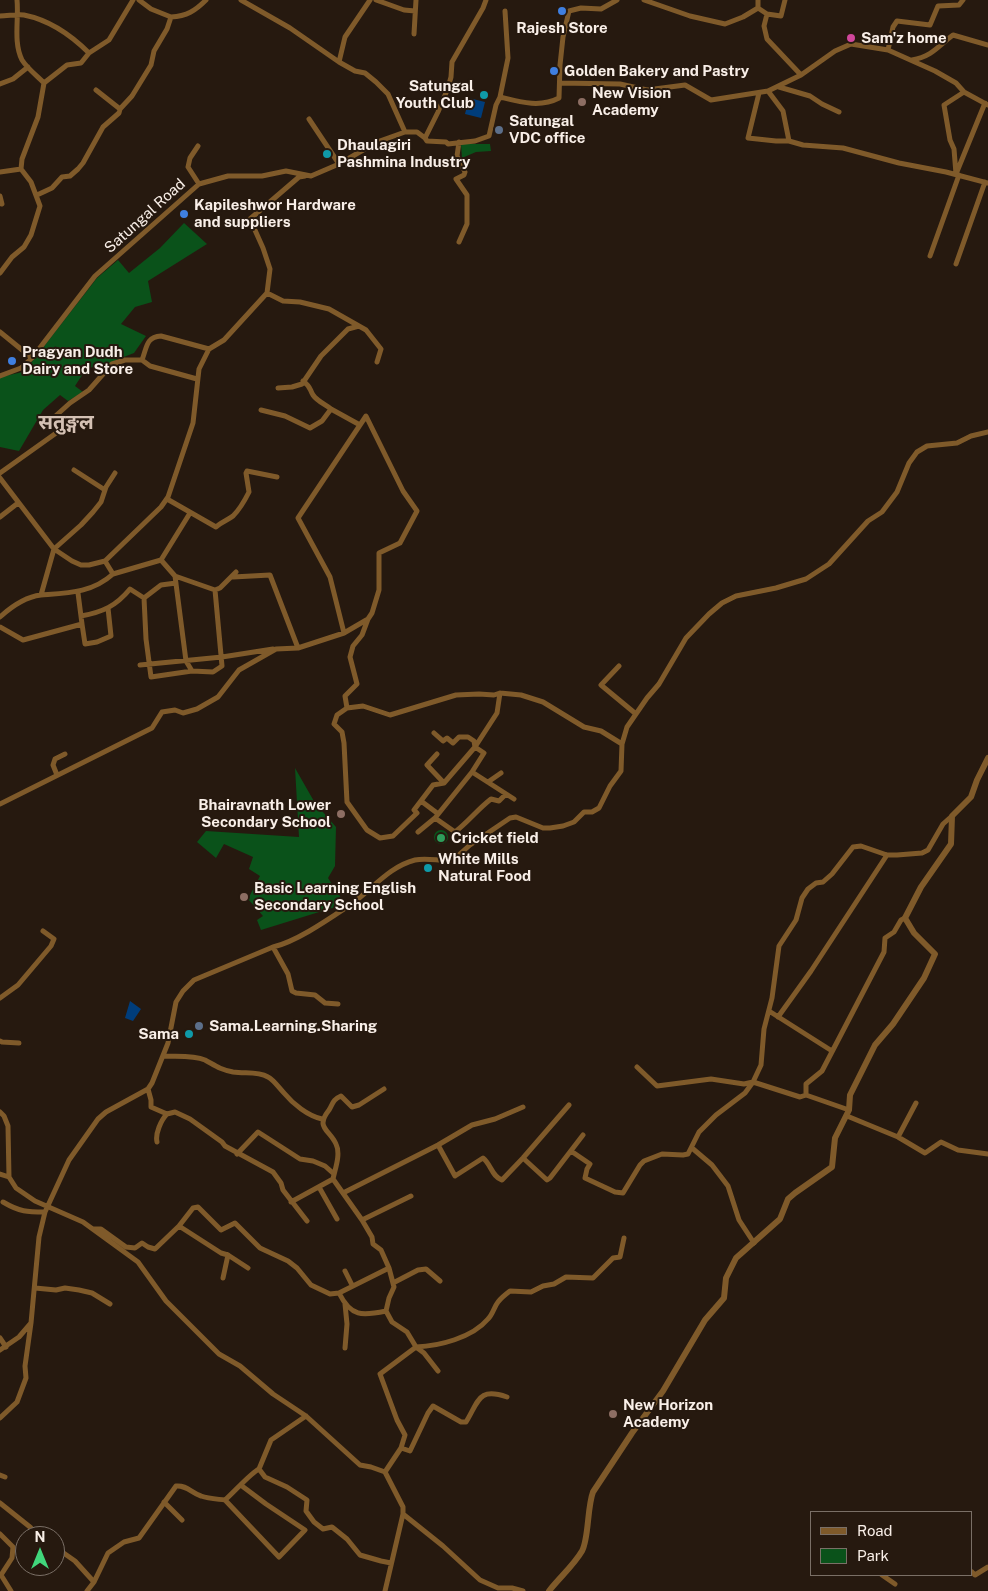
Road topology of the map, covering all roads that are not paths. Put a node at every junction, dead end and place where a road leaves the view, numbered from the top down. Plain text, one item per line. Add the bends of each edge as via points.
1 (17, 0) edge
2 (133, 0) edge
3 (139, 0) edge
4 (206, 0) edge
5 (241, 0) edge
6 (370, 0) edge
7 (376, 0) edge
8 (416, 0) edge
9 (486, 0) edge
10 (617, 0) edge
11 (644, 0) edge
12 (758, 0) edge
13 (785, 0) edge
14 (963, 0) edge
15 (758, 8) junction
16 (505, 10) dead end
17 (415, 11) junction
18 (767, 14) junction
19 (19, 15) junction
20 (0, 16) edge
21 (171, 17) junction
22 (414, 34) dead end
23 (988, 45) edge
24 (888, 50) junction
25 (89, 53) junction
26 (912, 60) junction
27 (339, 62) junction
28 (28, 67) junction
29 (801, 75) junction
30 (44, 83) junction
31 (560, 83) junction
32 (0, 84) edge
33 (778, 87) junction
34 (96, 90) dead end
35 (768, 91) junction
36 (964, 92) junction
37 (758, 93) junction
38 (500, 98) junction
39 (987, 104) edge
40 (120, 110) junction
41 (838, 112) dead end
42 (310, 119) dead end
43 (405, 132) junction
44 (425, 138) junction
45 (789, 141) junction
46 (459, 142) junction
47 (198, 146) dead end
48 (339, 164) junction
49 (21, 169) junction
50 (0, 172) edge
51 (958, 175) junction
52 (311, 176) junction
53 (986, 182) edge
54 (199, 184) junction
55 (36, 195) junction
56 (0, 196) edge
57 (2, 204) dead end
58 (459, 242) dead end
59 (930, 256) dead end
60 (956, 264) dead end
61 (0, 273) edge
62 (267, 292) junction
63 (359, 326) junction
64 (0, 332) edge
65 (209, 349) junction
66 (32, 358) junction
67 (142, 360) junction
68 (377, 362) dead end
69 (0, 376) edge
70 (197, 379) junction
71 (303, 382) junction
72 (278, 388) dead end
73 (331, 409) junction
74 (261, 410) dead end
75 (360, 425) junction
76 (988, 432) edge
77 (74, 470) dead end
78 (0, 473) edge
79 (115, 473) dead end
80 (277, 477) dead end
81 (0, 478) edge
82 (105, 490) junction
83 (167, 499) junction
84 (18, 503) junction
85 (190, 513) junction
86 (0, 517) edge
87 (54, 549) junction
88 (161, 560) junction
89 (105, 561) junction
90 (113, 574) junction
91 (175, 576) junction
92 (176, 582) junction
93 (215, 590) junction
94 (78, 592) junction
95 (41, 595) junction
96 (144, 598) junction
97 (108, 608) junction
98 (0, 616) edge
99 (81, 616) junction
100 (368, 619) junction
101 (82, 624) junction
102 (0, 627) edge
103 (344, 633) junction
104 (276, 648) junction
105 (298, 648) junction
106 (222, 658) junction
107 (186, 661) junction
108 (150, 663) junction
109 (140, 665) dead end
110 (619, 666) dead end
111 (192, 671) junction
112 (500, 693) junction
113 (347, 708) junction
114 (636, 714) junction
115 (434, 733) dead end
116 (622, 744) junction
117 (474, 747) junction
118 (65, 754) dead end
119 (437, 754) dead end
120 (988, 758) edge
121 (472, 772) junction
122 (501, 773) dead end
123 (57, 775) junction
124 (444, 782) junction
125 (488, 782) junction
126 (506, 794) junction
127 (514, 799) dead end
128 (421, 801) junction
129 (0, 804) edge
130 (436, 816) junction
131 (952, 816) junction
132 (418, 832) dead end
133 (887, 854) junction
134 (906, 918) junction
135 (43, 931) dead end
136 (273, 947) junction
137 (0, 998) edge
138 (338, 1004) dead end
139 (769, 1011) junction
140 (778, 1017) junction
141 (0, 1041) edge
142 (19, 1043) dead end
143 (832, 1051) junction
144 (162, 1056) junction
145 (637, 1068) dead end
146 (753, 1082) junction
147 (148, 1089) junction
148 (384, 1089) dead end
149 (806, 1095) junction
150 (916, 1103) dead end
151 (568, 1105) dead end
152 (524, 1107) dead end
153 (0, 1112) edge
154 (848, 1113) junction
155 (167, 1114) junction
156 (322, 1118) junction
157 (583, 1135) dead end
158 (898, 1137) junction
159 (157, 1142) dead end
160 (438, 1145) junction
161 (692, 1148) junction
162 (571, 1150) junction
163 (238, 1154) junction
164 (988, 1154) edge
165 (523, 1158) junction
166 (0, 1174) edge
167 (333, 1176) junction
168 (9, 1178) junction
169 (318, 1187) junction
170 (342, 1193) junction
171 (411, 1196) dead end
172 (3, 1202) dead end
173 (291, 1202) junction
174 (48, 1206) junction
175 (45, 1212) junction
176 (337, 1219) dead end
177 (362, 1220) junction
178 (307, 1221) dead end
179 (179, 1226) junction
180 (94, 1229) junction
181 (624, 1238) dead end
182 (754, 1243) junction
183 (228, 1255) junction
184 (248, 1268) dead end
185 (389, 1268) junction
186 (345, 1271) dead end
187 (223, 1278) dead end
188 (440, 1281) dead end
189 (392, 1283) junction
190 (352, 1285) junction
191 (35, 1288) junction
192 (339, 1293) junction
193 (344, 1303) junction
194 (110, 1304) dead end
195 (386, 1311) junction
196 (31, 1323) junction
197 (0, 1338) edge
198 (416, 1347) junction
199 (345, 1348) dead end
200 (3, 1349) edge
201 (438, 1371) dead end
202 (507, 1397) dead end
203 (306, 1416) junction
204 (0, 1418) edge
205 (401, 1448) junction
206 (259, 1469) junction
207 (385, 1472) junction
208 (242, 1486) junction
209 (225, 1500) junction
210 (164, 1502) junction
211 (0, 1503) edge
212 (403, 1514) junction
213 (182, 1520) dead end
214 (29, 1526) edge
215 (0, 1534) edge
216 (65, 1554) edge
217 (391, 1563) junction
218 (988, 1567) edge
219 (973, 1573) edge
220 (883, 1576) edge
221 (94, 1582) junction
222 (895, 1584) dead end
223 (11, 1591) edge
224 (87, 1591) edge
225 (385, 1591) edge
226 (523, 1591) edge
227 (549, 1591) edge

1 - 19 street
2 - 25 street via 109,40
3 - 21 street
4 - 21 street via 184,17
5 - 27 street via 290,28
6 - 27 street via 345,38
7 - 17 street
8 - 17 street
9 - 44 street via 452,62 448,88
10 - 31 street via 602,9 569,11 563,37
11 - 15 street via 725,24
12 - 15 street
13 - 18 street via 781,16
14 - 24 street via 959,5 938,6 930,26 897,21
15 - 18 street
16 - 38 street via 508,58
17 - 22 street
18 - 29 street via 764,26 766,39
19 - 20 street
19 - 25 street via 60,30
19 - 28 street via 16,26 20,54
21 - 40 street via 151,65
23 - 26 street via 953,35 925,57
24 - 26 street
24 - 29 street via 851,44 834,51
25 - 30 street via 81,63 67,65
26 - 36 street via 935,70
27 - 43 street via 365,73 388,94
28 - 30 street
28 - 32 street
29 - 33 street
30 - 49 street via 38,118
31 - 37 street via 620,84 647,90 685,85 711,100
31 - 38 street via 559,98 552,101 529,103
33 - 35 street
33 - 41 street via 810,96
34 - 40 street
35 - 37 street
35 - 45 street via 783,112
36 - 39 street
36 - 51 street via 944,105
37 - 45 street via 748,138
38 - 46 street via 489,136
39 - 51 street
40 - 55 street via 103,127 78,169
42 - 48 street
43 - 44 street via 417,132
43 - 48 street via 376,142
44 - 46 street via 448,144
45 - 51 street via 843,148
46 - 58 street via 458,156 465,172 456,179 467,195 468,213
47 - 54 street via 188,168
48 - 52 street
49 - 50 street
49 - 55 street
51 - 53 street
51 - 59 street
52 - 54 street, Satungal Road via 286,171 262,176 228,176
52 - 62 street via 299,177 250,219 270,269
53 - 60 street
54 - 66 street, Satungal Road via 96,276
55 - 61 street via 40,206 31,235
56 - 57 street
62 - 63 street via 283,301 329,309
62 - 65 street via 224,340
63 - 68 street via 381,349
63 - 71 street via 348,329 321,356
64 - 66 street
65 - 67 street via 161,336 153,337
65 - 70 street
66 - 69 street, Satungal Road via 21,368
67 - 70 street via 150,366
67 - 78 street via 112,364 89,390 51,420 59,431
70 - 83 street via 193,423
71 - 72 street
71 - 73 street
73 - 74 street via 322,421 310,428 285,416
73 - 75 street
75 - 100 street via 366,416 403,491 417,511 400,543 379,554 379,590
75 - 103 street via 298,518 330,577
76 - 114 street via 957,443 927,446 917,452 882,512 868,521 835,559 806,579 736,596 722,603 686,638 659,684
77 - 82 street
79 - 82 street
80 - 85 street via 247,471 249,492 231,518 216,527
81 - 84 street
82 - 87 street via 94,512
83 - 85 street
83 - 89 street
84 - 86 street
84 - 87 street
85 - 88 street
87 - 89 street via 80,565
87 - 95 street
88 - 90 street
88 - 91 street
89 - 90 street
90 - 94 street via 103,583
91 - 92 street
91 - 93 street
92 - 96 street via 161,585
92 - 107 street
93 - 105 street via 234,574 270,575
93 - 106 street
94 - 95 street
94 - 99 street
95 - 98 street via 14,605
96 - 97 street via 130,589
96 - 108 street
97 - 99 street
97 - 101 street via 111,636 85,644
99 - 101 street
100 - 103 street
100 - 113 street via 350,657 357,684 346,696
101 - 102 street via 23,640
103 - 105 street
104 - 105 street
104 - 106 street
104 - 123 street via 239,670 218,696 204,705 183,713 175,710 162,712 152,728
106 - 107 street
106 - 111 street via 222,666 213,672
107 - 108 street
107 - 111 street
108 - 109 street
108 - 111 street via 151,677
110 - 114 street via 601,685
112 - 113 street via 456,695 390,715 363,706
112 - 116 street via 543,702 584,727 602,731
112 - 117 street via 497,713
113 - 128 street via 337,715 334,724 342,732 347,802 367,830 380,838 393,836 417,813 414,810
114 - 116 street via 627,727
115 - 117 street via 443,741 447,738 453,743 459,737 468,737 474,740
116 - 136 street via 621,771 598,808 592,812 584,812 574,822 550,828 510,818 453,860 416,860 386,874 350,905 286,944
117 - 121 street via 484,753
117 - 124 street
118 - 123 street via 55,759 53,765
119 - 124 street via 427,765
120 - 131 street via 971,797
121 - 125 street
121 - 130 street
122 - 125 street
123 - 129 street
124 - 128 street via 433,785
125 - 126 street
126 - 127 street
126 - 130 street via 499,802 491,799 476,810 455,832
128 - 130 street
130 - 132 street
131 - 133 street via 943,824 928,850 913,854
131 - 134 street via 951,844 921,887
133 - 139 street via 861,846 853,847 832,874 808,889 796,920 780,946
133 - 140 street
134 - 143 street via 885,938 884,952
134 - 154 street via 914,933 935,954 924,978 875,1045 850,1095
135 - 137 street via 54,939 50,946 18,985
136 - 138 street via 288,974 292,990 315,995 325,1003
136 - 144 street via 191,983 176,1002
139 - 140 street
139 - 146 street via 760,1065
140 - 143 street
141 - 142 street
143 - 149 street via 822,1071 806,1084
144 - 147 street
144 - 156 street via 196,1058 223,1070 268,1077 293,1102
145 - 146 street via 657,1086 711,1079 744,1084
146 - 149 street via 800,1097
146 - 161 street via 746,1093 699,1132
147 - 155 street via 151,1107
147 - 174 street via 98,1119 69,1160
148 - 156 street via 352,1107 341,1096 336,1098
149 - 154 street
150 - 158 street
151 - 165 street
152 - 160 street via 472,1125
153 - 168 street via 8,1126
154 - 158 street
154 - 182 street via 835,1138 832,1167 788,1200 780,1219
155 - 159 street via 162,1119
155 - 163 street via 175,1112 190,1119
156 - 167 street via 336,1143
157 - 162 street
158 - 164 street via 925,1153 941,1142 958,1150
160 - 165 street via 455,1176 483,1158 502,1180
160 - 170 street
161 - 162 street via 688,1154 662,1154 644,1161 623,1193 585,1178 590,1164
161 - 182 street via 712,1165 728,1186 739,1220
162 - 165 street via 547,1180
163 - 167 street via 258,1132 300,1159 325,1166
163 - 173 street via 273,1172
166 - 168 street
167 - 169 street
167 - 170 street
168 - 174 street via 16,1188
169 - 173 street
169 - 176 street
170 - 177 street
171 - 177 street
172 - 175 street via 23,1212
173 - 178 street
174 - 175 street
174 - 180 street
175 - 191 street via 39,1237
177 - 185 street
179 - 180 street via 155,1249 142,1242 135,1248 126,1247 101,1229
179 - 183 street
179 - 192 street via 193,1208 198,1207 221,1230 235,1224 260,1248 288,1261 315,1287 330,1294
180 - 203 street via 138,1262 166,1301 219,1354
181 - 198 street via 620,1257 613,1258 592,1278 566,1277 531,1292 510,1291 498,1301 488,1319 471,1332 432,1347
182 - 227 street via 736,1258 726,1278 724,1298 705,1320 663,1391 592,1492 583,1550
183 - 184 street
183 - 187 street
185 - 189 street
185 - 190 street
186 - 190 street
188 - 189 street via 426,1270 418,1270
189 - 195 street via 394,1287
190 - 192 street
191 - 194 street via 79,1290 92,1293
191 - 196 street
192 - 193 street
193 - 195 street via 358,1314
193 - 199 street via 347,1324
195 - 198 street via 392,1322 407,1332
196 - 200 street
196 - 204 street via 26,1378 16,1402
197 - 200 street
198 - 201 street
198 - 205 street via 380,1374 405,1435
202 - 205 street via 495,1393 478,1398 466,1422 434,1406 410,1451
203 - 206 street via 271,1440
203 - 207 street via 360,1465
205 - 207 street
206 - 208 street
206 - 217 street via 265,1477 307,1500 306,1511 323,1529 332,1527 360,1555
207 - 212 street
208 - 209 street
208 - 209 street via 305,1530 279,1556
209 - 210 street via 208,1499 189,1488 176,1486
210 - 213 street
210 - 221 street via 139,1538 124,1542 108,1553
211 - 214 street
212 - 217 street
212 - 226 street via 480,1580 498,1588
215 - 223 street via 13,1547 12,1558 1,1576
216 - 221 street
217 - 225 street
218 - 219 street via 975,1575
220 - 222 street
221 - 224 street

